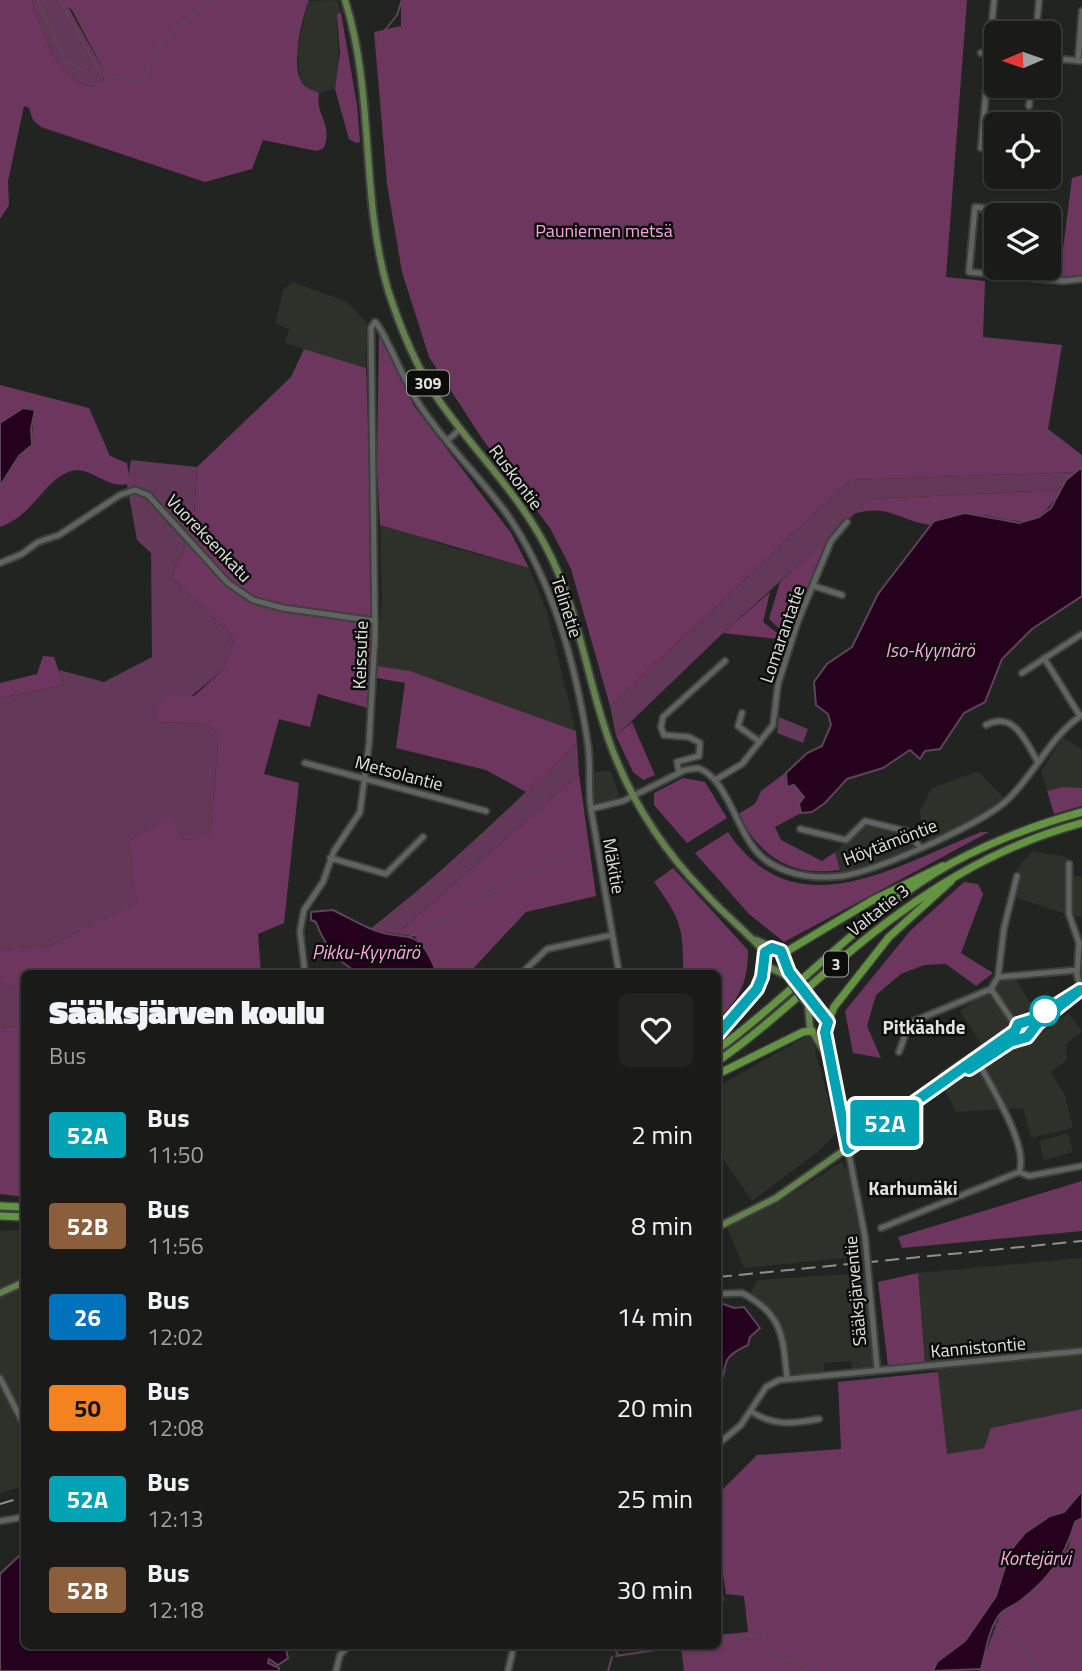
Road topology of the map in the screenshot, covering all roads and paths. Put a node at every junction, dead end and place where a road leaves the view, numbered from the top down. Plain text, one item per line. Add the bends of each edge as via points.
1 (345, 0) edge
2 (994, 0) edge
3 (1039, 0) edge
4 (1082, 11) edge
5 (994, 21) edge
6 (1037, 21) edge
7 (981, 53) dead end
8 (984, 53) edge
9 (1061, 59) edge
10 (1080, 61) edge
11 (987, 98) edge
12 (1030, 98) edge
13 (1029, 106) dead end
14 (981, 148) dead end
15 (984, 208) edge
16 (984, 274) edge
17 (1082, 279) edge
18 (1046, 280) edge
19 (375, 322) joint
20 (460, 429) junction
21 (447, 441) junction
22 (847, 522) dead end
23 (0, 563) edge
24 (814, 586) junction
25 (842, 595) dead end
26 (375, 621) junction
27 (1082, 634) edge
28 (1044, 658) junction
29 (724, 662) dead end
30 (1022, 673) dead end
31 (742, 713) dead end
32 (1081, 715) edge
33 (986, 725) dead end
34 (760, 742) junction
35 (1038, 762) junction
36 (305, 763) dead end
37 (679, 773) junction
38 (364, 778) junction
39 (715, 780) junction
40 (634, 797) junction
41 (591, 809) junction
42 (485, 811) dead end
43 (1082, 812) edge
44 (1082, 823) edge
45 (800, 829) dead end
46 (423, 837) dead end
47 (920, 847) junction
48 (330, 858) junction
49 (950, 864) junction
50 (1069, 864) dead end
51 (959, 873) junction
52 (1017, 876) dead end
53 (612, 935) junction
54 (751, 937) junction
55 (772, 948) junction
56 (781, 951) junction
57 (764, 960) junction
58 (304, 970) edge
59 (525, 970) edge
60 (618, 970) edge
61 (1077, 970) junction
62 (788, 974) junction
63 (998, 977) junction
64 (991, 989) junction
65 (1082, 990) edge
66 (810, 1004) junction
67 (828, 1022) junction
68 (1019, 1028) junction
69 (721, 1031) edge
70 (1030, 1031) junction
71 (825, 1032) junction
72 (814, 1033) junction
73 (721, 1046) edge
74 (899, 1052) dead end
75 (721, 1059) edge
76 (978, 1061) junction
77 (831, 1062) junction
78 (721, 1073) edge
79 (848, 1149) junction
80 (1082, 1166) edge
81 (1019, 1172) junction
82 (0, 1206) edge
83 (21, 1207) edge
84 (0, 1216) edge
85 (21, 1217) edge
86 (721, 1226) edge
87 (881, 1228) dead end
88 (21, 1283) edge
89 (0, 1293) edge
90 (721, 1294) edge
91 (1082, 1351) edge
92 (877, 1368) junction
93 (0, 1378) edge
94 (787, 1378) junction
95 (752, 1412) junction
96 (21, 1418) edge
97 (819, 1419) dead end
98 (721, 1442) edge
99 (21, 1518) edge
100 (0, 1521) edge
101 (345, 1649) edge
102 (513, 1649) edge
103 (336, 1671) edge
104 (508, 1671) edge

1 - 20 main road, Ruskontie / 309 via 364,90 375,231 384,276 415,360
2 - 5 street
3 - 6 street
4 - 10 street
7 - 8 street
9 - 10 street
11 - 14 street
12 - 13 street
15 - 16 street via 975,207 969,272
17 - 18 street
19 - 21 street, Telinetie via 382,327 410,391
19 - 26 street, Keissutie via 371,332
20 - 21 street
20 - 40 main road, Ruskontie / 309 via 506,484 555,563 579,630 605,730
21 - 41 street, Telinetie via 525,542 546,586 588,746
22 - 24 street, Lomarantatie via 831,541
23 - 26 street, Vuoreksenkatu via 59,535 120,495 141,491 228,583 253,600
24 - 25 street
24 - 34 street, Lomarantatie via 781,670 773,725
26 - 38 street, Keissutie
27 - 28 street
28 - 30 street
28 - 32 street
29 - 37 street via 663,717 664,735 700,743 699,755 677,762
31 - 34 street via 738,726
32 - 35 street, Höytämöntie via 1057,735
33 - 35 street via 1004,721 1013,725
34 - 39 street, Lomarantatie via 742,764
35 - 47 street, Höytämöntie via 992,812
36 - 38 street, Metsolantie
37 - 39 street via 698,768
37 - 40 street
38 - 42 street, Metsolantie
38 - 48 street, Keissutie via 360,812
39 - 47 street, Höytämöntie via 758,854 790,872 816,877 854,874
40 - 41 street
40 - 54 main road, Ruskontie / 309 via 680,866
41 - 53 street, Mäkitie
43 - 49 highway, Valtatie 3 / 3
44 - 51 highway, Valtatie 3 / 3 via 1033,839
45 - 47 street via 846,840 865,821 906,831
46 - 48 street via 386,874
48 - 58 street, Keissutie via 323,882 302,919
49 - 56 highway via 913,879
49 - 73 highway, Valtatie 3 / 3 via 864,927
50 - 61 street via 1069,914 1079,943
51 - 67 highway via 890,937 834,1007
51 - 75 highway, Valtatie 3 / 3 via 890,919
52 - 63 street
53 - 59 street via 547,950
53 - 60 street, Mäkitie
54 - 55 main road, Ruskontie / 309
54 - 57 main road, Ruskontie / 309
55 - 56 main road, 309
55 - 57 main road via 766,950
56 - 62 main road, 309
57 - 62 main road, 309
57 - 69 highway via 757,989
61 - 63 street
61 - 65 street
62 - 66 main road, 309, bridge
63 - 64 street
64 - 68 street
64 - 74 street via 914,1021
65 - 68 main road
65 - 70 main road
66 - 67 main road, 309
66 - 72 main road, 309
67 - 71 main road, 309
68 - 70 main road
68 - 70 main road via 1027,1037
68 - 76 main road
71 - 72 main road
71 - 77 main road, 309
72 - 77 main road, 309
72 - 78 highway via 803,1032
76 - 79 main road
76 - 81 street via 1005,1109 1021,1163
77 - 79 main road, 309
79 - 86 main road via 767,1203
79 - 92 street, Sääksjärventie, bridge via 864,1237
80 - 81 street via 1029,1176
81 - 87 street
82 - 83 highway
84 - 85 highway
88 - 89 main road
90 - 94 street via 742,1293 778,1321
91 - 92 street, Kannistontie
92 - 94 street, Sääksjärventie
93 - 96 street
94 - 95 street via 770,1384
95 - 97 street via 783,1424
95 - 98 street
99 - 100 street
101 - 103 street
102 - 104 street

